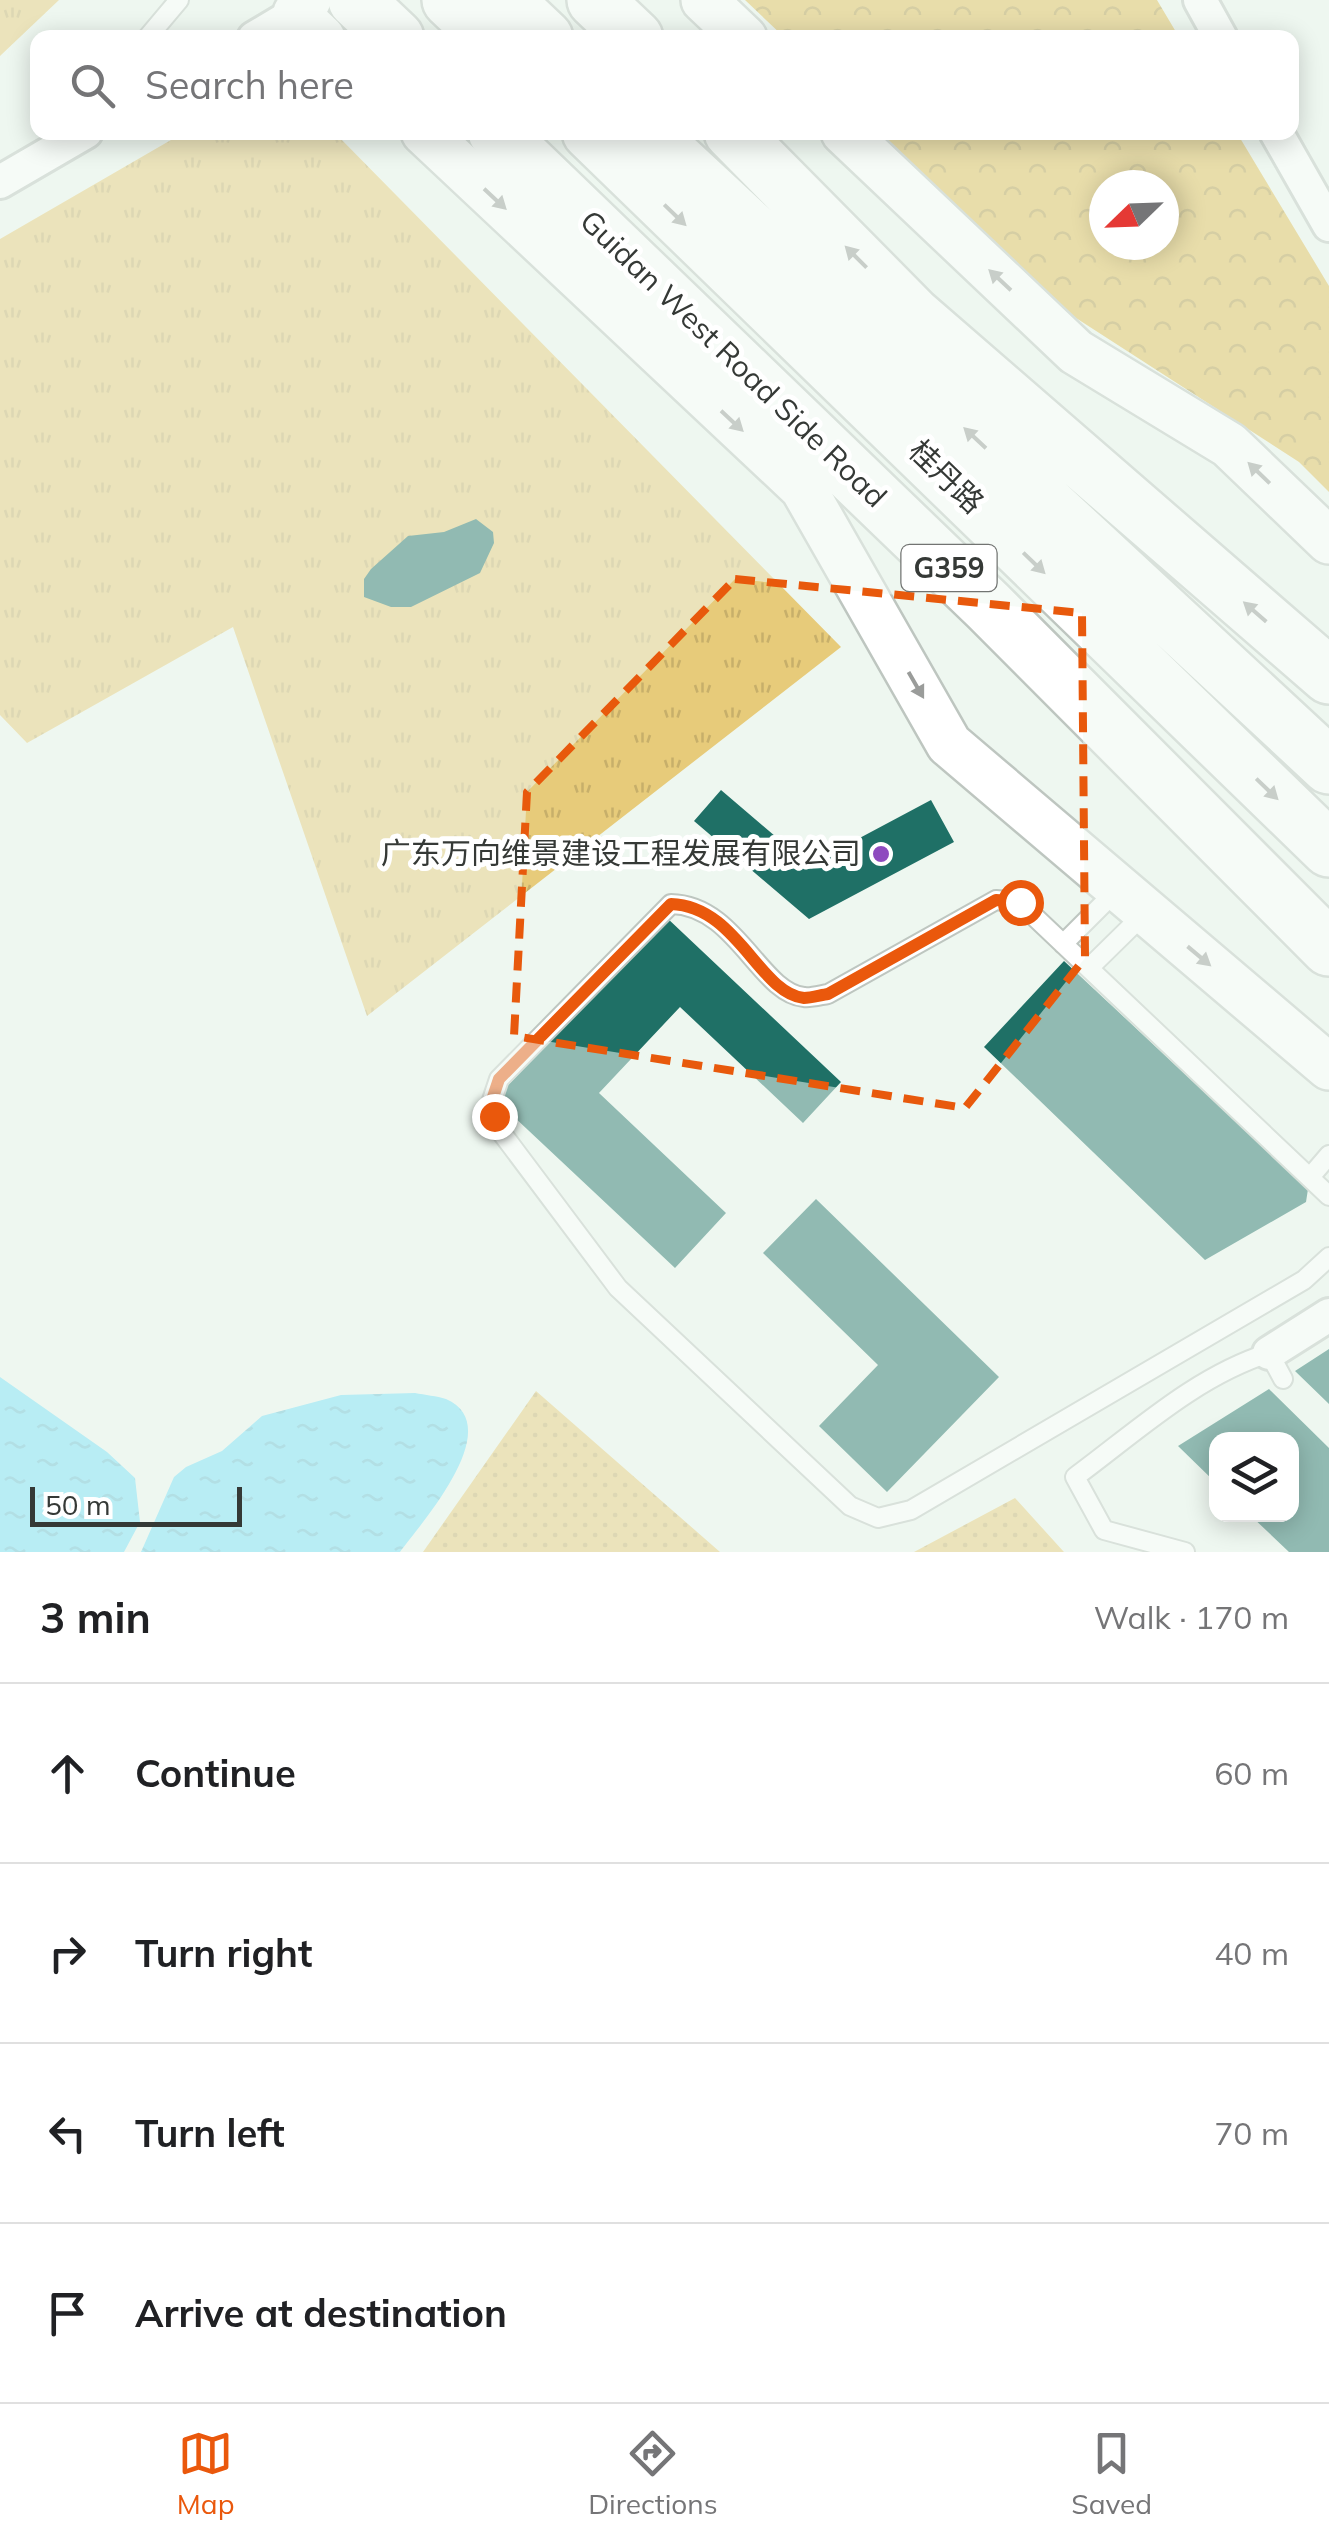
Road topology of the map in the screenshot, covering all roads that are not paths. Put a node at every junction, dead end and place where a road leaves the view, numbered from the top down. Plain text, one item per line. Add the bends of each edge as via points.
1 (179, 0) edge
2 (356, 0) edge
3 (450, 0) edge
4 (506, 0) edge
5 (595, 0) edge
6 (704, 0) edge
7 (1200, 0) edge
8 (309, 17) edge
9 (154, 30) edge
10 (275, 30) edge
11 (388, 30) edge
12 (482, 30) edge
13 (537, 30) edge
14 (627, 30) edge
15 (736, 30) edge
16 (1217, 30) edge
17 (433, 140) edge
18 (505, 140) edge
19 (617, 140) edge
20 (617, 140) edge
21 (740, 140) edge
22 (852, 140) edge
23 (1281, 140) edge
24 (58, 143) edge
25 (0, 182) edge
26 (1329, 225) edge
27 (914, 316) junction
28 (1329, 540) edge
29 (988, 606) junction
30 (1329, 676) edge
31 (1329, 765) edge
32 (1329, 848) edge
33 (1329, 889) edge
34 (1133, 900) junction
35 (1063, 944) junction
36 (1329, 948) edge
37 (1089, 968) junction
38 (1329, 1067) edge
39 (1329, 1155) edge
40 (1310, 1176) junction
41 (1329, 1196) edge
42 (1329, 1257) edge
43 (1329, 1315) edge
44 (1276, 1366) joint
45 (1186, 1552) edge

1 - 9 lane
2 - 11 highway
3 - 12 highway
4 - 13 highway
5 - 14 highway
6 - 15 street
7 - 16 street
8 - 10 street
17 -> 34 street via 803,488 949,744
18 - 29 highway, Guidan West Road Side Road / G359
31 -> 19 highway, 桂丹路
20 -> 32 highway, 桂丹路
27 -> 21 highway
28 -> 22 street via 1230,445 1076,352
23 - 26 street
24 - 25 street
30 -> 27 highway
27 - 31 highway
29 - 33 highway
29 - 36 highway, Guidan West Road Side Road / G359
34 - 35 lane
34 - 37 lane
34 -> 38 street
35 - 37 lane
35 - 42 lane via 1020,902 996,900 828,994 803,998 786,990 714,916 692,904 671,904 499,1079 494,1116 618,1288 850,1506 878,1518 911,1510 1044,1434 1304,1280
37 - 40 lane
39 - 40 lane
40 - 41 lane
43 - 44 street
44 - 45 lane via 1240,1362 1200,1384 1075,1477 1104,1530

